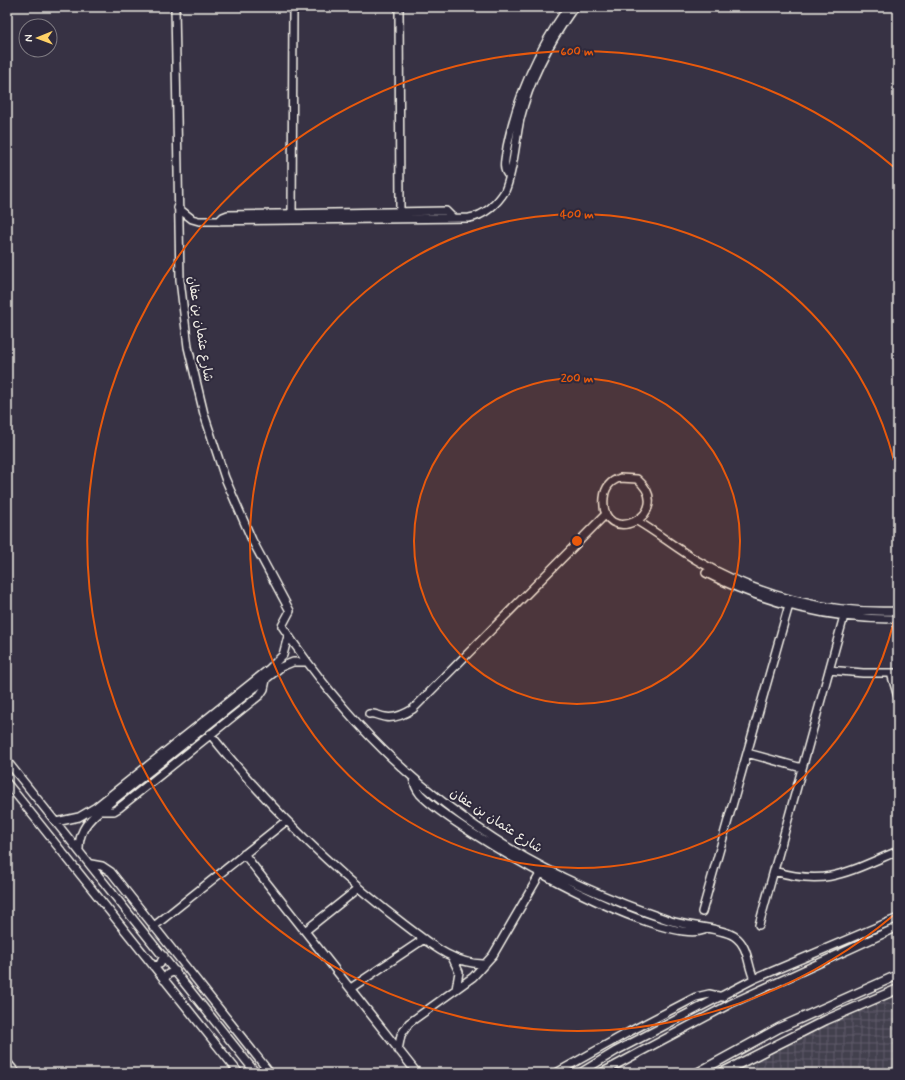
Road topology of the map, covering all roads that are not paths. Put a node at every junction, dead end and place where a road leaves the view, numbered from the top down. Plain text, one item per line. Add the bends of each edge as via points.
1 (175, 7) edge
2 (293, 7) edge
3 (399, 7) edge
4 (568, 7) edge
5 (574, 7) edge
6 (509, 176) junction
7 (178, 208) junction
8 (400, 212) junction
9 (292, 217) junction
10 (453, 218) junction
11 (606, 515) junction
12 (637, 522) junction
13 (706, 573) dead end
14 (789, 605) junction
15 (898, 611) edge
16 (844, 616) junction
17 (898, 618) edge
18 (288, 636) junction
19 (306, 662) junction
20 (829, 670) junction
21 (895, 673) edge
22 (266, 680) junction
23 (898, 697) edge
24 (369, 714) dead end
25 (210, 734) junction
26 (747, 753) junction
27 (7, 761) edge
28 (802, 768) junction
29 (414, 778) junction
30 (7, 783) edge
31 (101, 811) junction
32 (286, 821) junction
33 (56, 822) junction
34 (78, 850) junction
35 (898, 851) edge
36 (244, 854) junction
37 (91, 864) junction
38 (774, 871) junction
39 (540, 874) junction
40 (359, 888) junction
41 (702, 912) dead end
42 (898, 918) edge
43 (759, 925) dead end
44 (153, 927) junction
45 (898, 927) edge
46 (706, 929) junction
47 (305, 931) junction
48 (424, 939) junction
49 (164, 956) junction
50 (452, 957) junction
51 (485, 964) junction
52 (153, 966) junction
53 (176, 971) junction
54 (898, 976) edge
55 (164, 980) junction
56 (754, 980) junction
57 (351, 988) junction
58 (456, 989) junction
59 (898, 989) edge
60 (723, 997) junction
61 (398, 1050) junction
62 (7, 1062) edge
63 (16, 1073) edge
64 (239, 1073) edge
65 (256, 1073) edge
66 (270, 1073) edge
67 (417, 1073) edge
68 (556, 1073) edge
69 (580, 1073) edge
70 (601, 1073) edge
71 (697, 1073) edge
72 (721, 1073) edge

1 - 7 street, شارع عثمان بن عفان
2 - 9 street
3 - 8 street
4 - 6 street via 539,54 522,91 506,151 504,168
5 - 6 street via 557,32 532,81 522,113
6 - 10 street via 502,195 485,213 474,217
7 - 9 street via 195,221 219,221 228,215
7 - 18 street, شارع عثمان بن عفان via 183,314 204,414 238,510 290,611 282,626
8 - 9 street
8 - 10 street via 446,211
9 - 10 street
11 - 12 street via 616,524
11 - 12 street via 603,508 605,492 611,483 620,478 637,479 643,484 649,499 646,513
11 - 24 street via 413,709 396,717
12 - 15 street via 708,567 760,590 835,608
13 - 14 street via 747,592
14 - 16 street
14 - 26 street
16 - 17 street
16 - 20 street
18 - 19 street, شارع عثمان بن عفان
18 - 33 street via 283,655 269,669 96,807 79,817
19 - 22 street via 289,663
19 - 29 street, شارع عثمان بن عفان via 368,736
20 - 21 street
20 - 28 street
21 - 23 street
22 - 25 street via 260,695
22 - 31 street
25 - 31 street via 119,808 114,811
25 - 32 street
26 - 28 street
26 - 41 street
27 - 33 street
28 - 38 street
29 - 39 street via 416,789 424,798 478,837
29 - 46 street, شارع عثمان بن عفان via 485,832 562,877 644,912 683,925
30 - 52 street
31 - 34 street via 84,828
32 - 36 street
32 - 40 street
33 - 34 street
34 - 37 street
35 - 38 street via 830,877 799,878
36 - 44 street
36 - 47 street
37 - 44 street via 102,866 111,872
37 - 49 street
38 - 43 street
39 - 46 street via 636,918 682,932
39 - 51 street via 500,944
40 - 47 street
40 - 48 street
42 - 56 street
44 - 66 street
45 - 70 street via 730,1004
46 - 56 street, شارع عثمان بن عفان via 726,932 740,942
47 - 57 street
48 - 50 street
48 - 57 street
49 - 52 street via 160,964
49 - 53 street
50 - 51 street via 468,963
50 - 58 street via 459,972
51 - 58 street via 473,977
52 - 55 street
53 - 55 street via 168,974
53 - 65 street
54 - 71 street via 805,1015
55 - 64 street
56 - 60 street
57 - 61 street
58 - 61 street via 405,1026
59 - 72 street via 826,1020
60 - 68 street via 709,994 696,997
60 - 69 street via 616,1051
61 - 67 street
62 - 63 street

